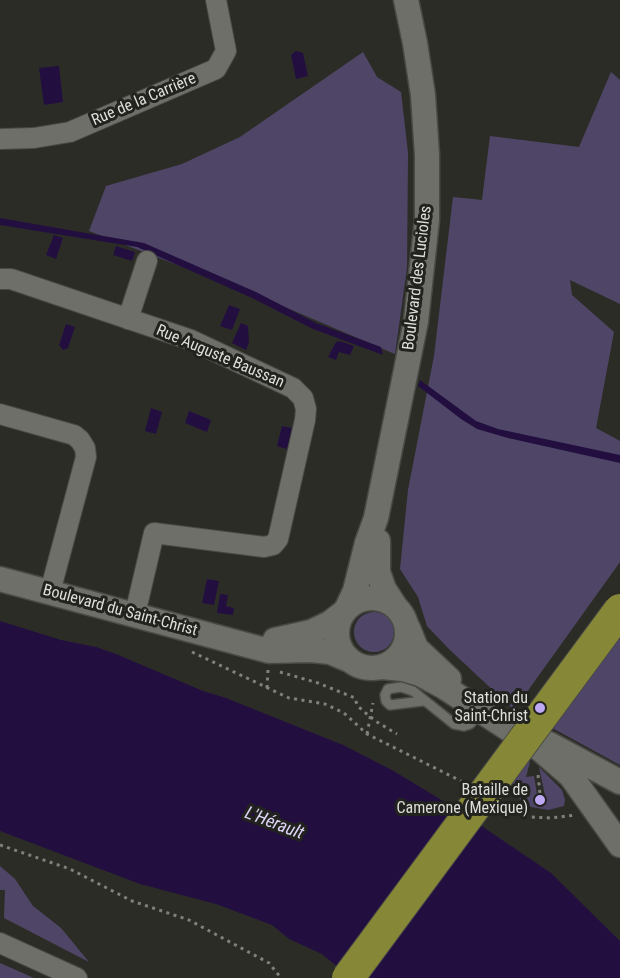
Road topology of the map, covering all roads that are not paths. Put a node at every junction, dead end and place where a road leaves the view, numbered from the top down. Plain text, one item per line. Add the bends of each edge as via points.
1 (216, 0) edge
2 (406, 0) edge
3 (0, 139) edge
4 (147, 261) dead end
5 (0, 279) edge
6 (128, 319) junction
7 (0, 414) edge
8 (376, 518) junction
9 (0, 579) edge
10 (50, 592) junction
11 (395, 606) junction
12 (346, 610) junction
13 (620, 610) edge
14 (135, 614) junction
15 (408, 628) junction
16 (241, 644) junction
17 (349, 660) junction
18 (382, 667) junction
19 (423, 701) dead end
20 (482, 711) junction
21 (620, 782) edge
22 (620, 845) edge
23 (0, 944) edge
24 (76, 978) edge
25 (348, 978) edge

1 - 3 street, Rue de la Carrière via 226,51 216,69 70,132
2 - 8 street, Boulevard des Lucioles via 423,95 427,220 416,321
4 - 6 street
5 - 6 street, Rue Auguste Baussan via 11,279
6 - 14 street, Rue Auguste Baussan via 191,340 293,388 303,398 306,415 278,539 273,545 154,532
7 - 10 street via 74,435 85,448 86,457
8 - 11 street, Boulevard des Lucioles via 378,572
8 - 12 street, Boulevard des Lucioles
9 - 10 street, Boulevard du Saint-Christ
10 - 14 street, Boulevard du Saint-Christ
11 - 12 street via 366,598
11 - 15 street
12 - 16 street, Boulevard du Saint-Christ via 311,632
12 - 17 street via 339,621 338,642
13 - 25 highway, bridge
14 - 16 street, Boulevard du Saint-Christ
15 - 18 street via 402,652 394,662
15 - 21 street via 416,648 449,678 546,742
16 - 17 street, Boulevard du Saint-Christ via 268,660 311,650
17 - 18 street via 371,669
18 - 20 street via 420,674
19 - 20 lane via 454,724 464,726
20 - 22 street via 541,750 571,776
23 - 24 street

